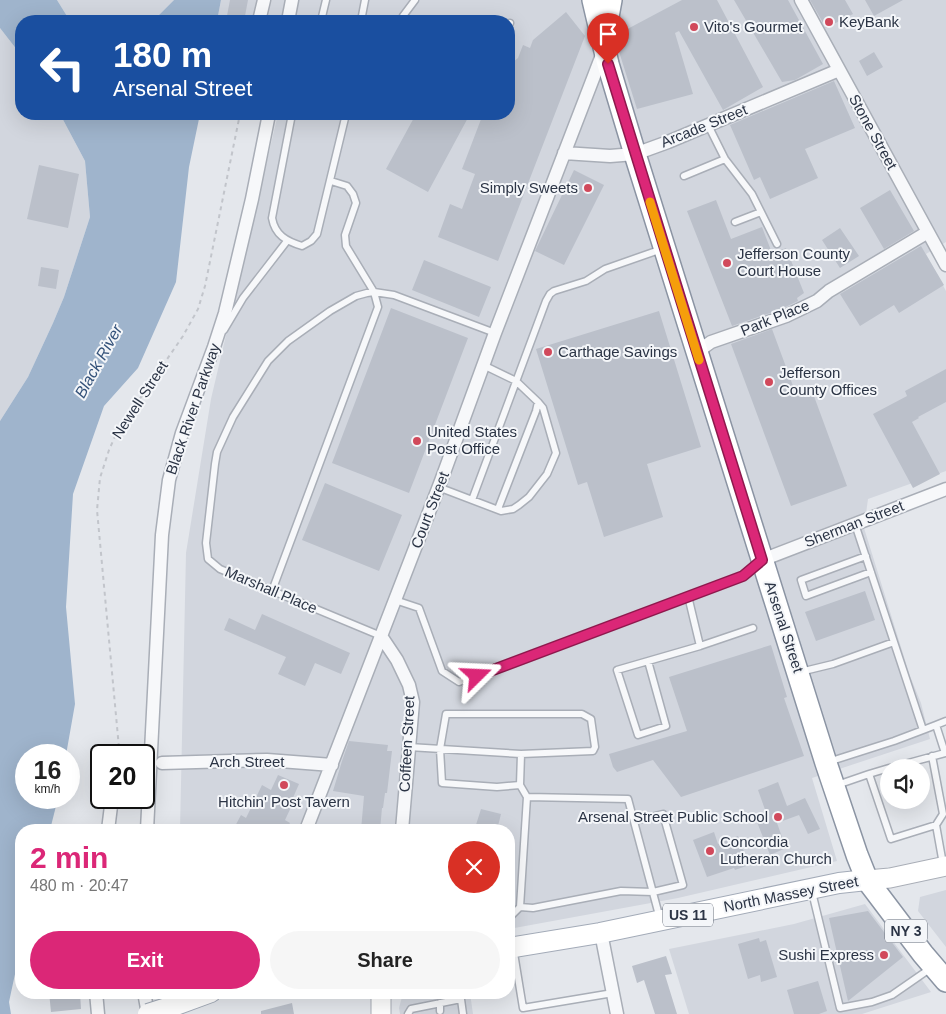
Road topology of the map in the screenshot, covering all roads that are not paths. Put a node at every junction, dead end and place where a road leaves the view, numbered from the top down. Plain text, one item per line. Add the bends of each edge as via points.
1 (264, 0) edge
2 (292, 0) edge
3 (326, 0) edge
4 (365, 0) edge
5 (415, 0) edge
6 (594, 0) edge
7 (611, 0) edge
8 (801, 0) edge
9 (260, 15) edge
10 (289, 15) edge
11 (323, 15) edge
12 (362, 15) edge
13 (404, 15) edge
14 (604, 48) junction
15 (839, 70) junction
16 (268, 120) edge
17 (291, 120) edge
18 (345, 120) edge
19 (708, 125) junction
20 (564, 153) junction
21 (636, 154) junction
22 (725, 160) junction
23 (684, 176) dead end
24 (331, 181) junction
25 (761, 212) junction
26 (735, 222) dead end
27 (928, 232) junction
28 (287, 241) junction
29 (777, 244) dead end
30 (665, 248) junction
31 (945, 260) edge
32 (374, 292) junction
33 (495, 333) junction
34 (214, 348) junction
35 (697, 352) junction
36 (483, 365) junction
37 (516, 381) junction
38 (538, 402) junction
39 (438, 487) junction
40 (946, 489) edge
41 (472, 500) junction
42 (498, 510) junction
43 (855, 524) junction
44 (866, 556) junction
45 (762, 560) junction
46 (871, 572) junction
47 (272, 591) junction
48 (688, 596) junction
49 (395, 600) junction
50 (753, 628) dead end
51 (381, 636) junction
52 (894, 642) junction
53 (700, 646) junction
54 (648, 661) junction
55 (798, 672) junction
56 (946, 721) edge
57 (936, 725) junction
58 (922, 730) junction
59 (409, 747) junction
60 (440, 749) junction
61 (945, 752) edge
62 (521, 754) junction
63 (932, 756) junction
64 (921, 759) edge
65 (162, 763) dead end
66 (826, 763) junction
67 (332, 765) junction
68 (880, 771) edge
69 (869, 774) junction
70 (520, 785) junction
71 (835, 786) junction
72 (527, 797) junction
73 (111, 809) edge
74 (634, 821) junction
75 (109, 824) edge
76 (147, 824) edge
77 (308, 824) edge
78 (403, 824) edge
79 (936, 825) junction
80 (945, 866) edge
81 (867, 880) junction
82 (811, 889) junction
83 (653, 892) junction
84 (520, 907) junction
85 (515, 911) edge
86 (660, 920) junction
87 (600, 933) junction
88 (515, 943) edge
89 (515, 969) edge
90 (940, 974) edge
91 (613, 993) junction
92 (97, 999) edge
93 (145, 999) edge
94 (188, 999) edge
95 (381, 999) edge
96 (455, 999) edge
97 (460, 999) edge
98 (424, 1010) edge
99 (98, 1014) edge
100 (148, 1014) edge
101 (381, 1014) edge
102 (408, 1014) edge
103 (463, 1014) edge
104 (617, 1014) edge

1 - 9 street
2 - 10 street
3 - 11 lane
4 - 12 lane
5 - 13 lane
6 - 14 highway, NY 3
7 - 14 highway, NY 3
8 - 15 street, Stone Street
14 - 20 street, Court Street
14 - 21 highway, Arsenal Street / NY 3
15 - 19 street, Arcade Street
15 - 27 street, Stone Street
16 - 34 street, Black River Parkway via 252,199
17 - 28 lane via 272,218 276,231
18 - 24 lane
19 - 21 street, Arcade Street
19 - 22 lane
20 - 21 street, Arcade Street
20 - 33 street, Court Street
21 - 30 highway, Arsenal Street / NY 3
22 - 23 lane
22 - 25 lane via 752,194
24 - 28 lane via 318,234 302,246
24 - 32 lane via 347,186 354,194 356,203 345,235 346,246
25 - 26 lane
25 - 29 lane
27 - 31 street, Stone Street
27 - 35 street, Park Place via 829,290 817,301 786,316 711,342
28 - 34 lane via 243,298
30 - 35 highway, Arsenal Street / NY 3
30 - 37 lane via 605,269 586,281 550,294
32 - 33 lane, Marshall Place via 394,295
32 - 47 lane via 378,307
32 - 47 lane, Marshall Place via 356,296 330,311 288,341 268,361 233,417 217,452 206,543 208,559 220,569
33 - 36 street, Court Street
34 - 76 street, Black River Parkway via 168,480 162,534
35 - 45 highway, Arsenal Street / NY 3
36 - 37 lane
36 - 39 street, Court Street
37 - 38 lane
37 - 41 lane
38 - 42 lane
38 - 42 lane via 543,408 556,453 529,497 513,509
39 - 41 lane
39 - 49 street, Court Street
40 - 43 street, Sherman Street
41 - 42 lane
43 - 44 lane
43 - 45 street, Sherman Street
44 - 46 lane
44 - 46 lane via 801,580 806,596
45 - 48 lane via 743,576
45 - 55 highway, Arsenal Street / NY 3
46 - 52 lane
47 - 51 lane, Marshall Place
48 - 49 lane via 459,682 442,671 419,608
48 - 53 lane
49 - 51 street, Court Street
50 - 53 lane
51 - 59 street, Coffeen Street via 409,685 413,702
51 - 67 street, Court Street
52 - 55 lane via 833,664
52 - 58 lane
53 - 54 lane
54 - 54 lane via 617,670 638,735 666,726
55 - 66 highway, Arsenal Street / NY 3
56 - 57 lane
57 - 58 lane
57 - 61 lane
58 - 66 lane
59 - 60 lane
59 - 78 street, Coffeen Street
60 - 62 lane
60 - 62 lane via 446,714 582,714 591,719 593,752
60 - 70 lane via 442,783 498,787
61 - 63 lane
62 - 70 lane
63 - 64 lane
63 - 79 lane via 943,814
65 - 67 street, Arch Street via 266,760
66 - 71 highway, Arsenal Street / NY 3
67 - 77 street, Court Street
68 - 69 lane
69 - 71 lane
69 - 79 lane via 891,839
70 - 72 lane
71 - 81 highway, Arsenal Street / NY 3
72 - 74 lane via 628,799
72 - 84 lane
73 - 75 street
74 - 83 lane
74 - 83 lane via 663,814 683,885
79 - 80 lane
80 - 81 main road, US 11
81 - 82 main road, North Massey Street / US 11
81 - 90 highway, Arsenal Street / NY 3
82 - 86 main road, North Massey Street / US 11
82 - 90 lane via 840,1008 872,1002
83 - 84 lane via 621,891 533,908
83 - 86 lane
84 - 85 lane
86 - 87 main road, North Massey Street / US 11
87 - 88 main road, North Massey Street / US 11
87 - 91 street
89 - 91 lane via 523,1008
91 - 104 street
92 - 99 street
93 - 100 street
94 - 100 main road, bridge
95 - 101 main road
96 - 98 lane via 440,1007
97 - 103 lane
98 - 102 lane via 412,1009

